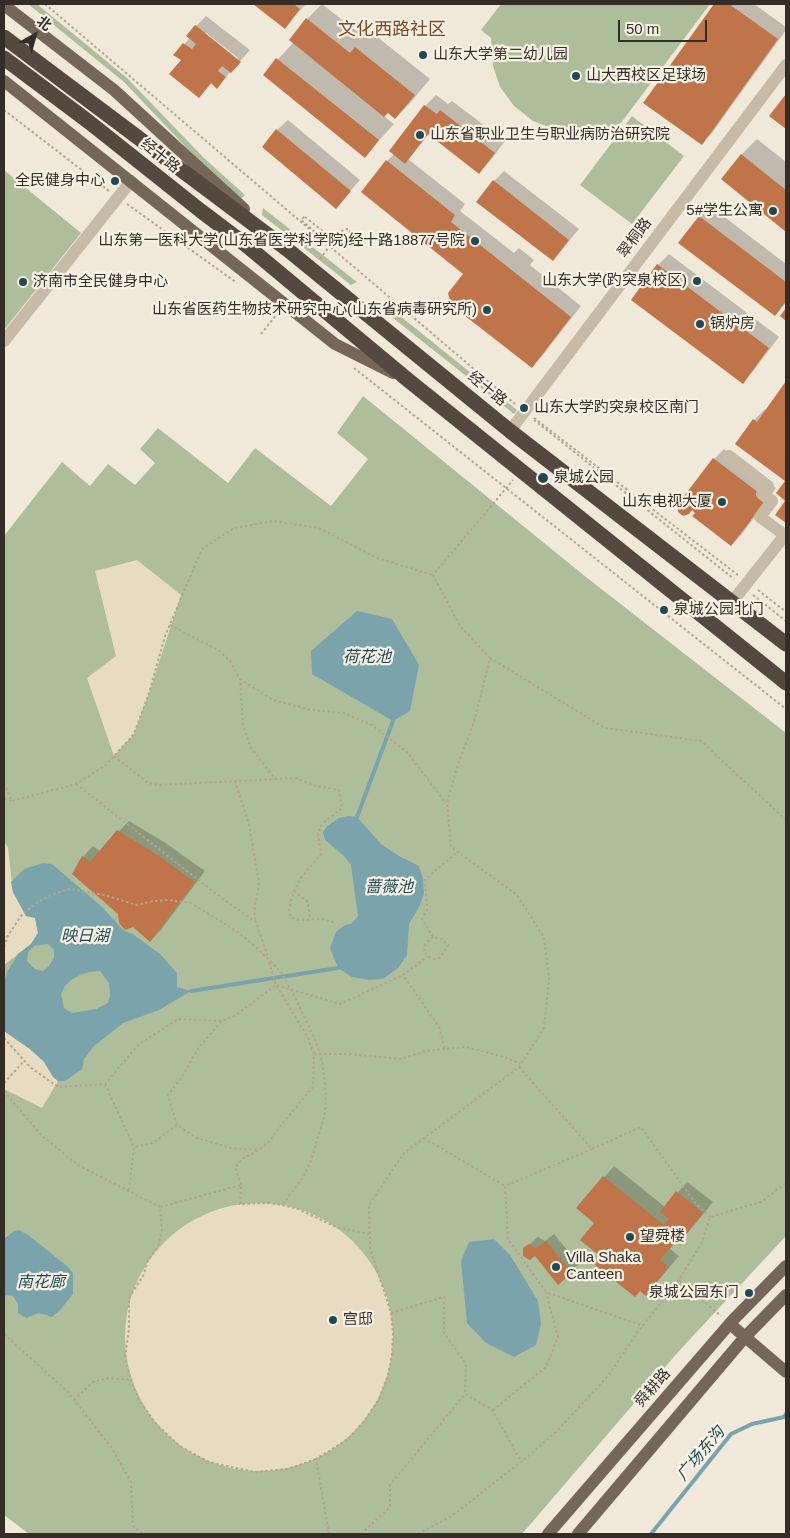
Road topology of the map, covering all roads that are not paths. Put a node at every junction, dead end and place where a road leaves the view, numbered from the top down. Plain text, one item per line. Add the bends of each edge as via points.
1 (6, 8) edge
2 (4, 37) edge
3 (4, 58) edge
4 (786, 65) edge
5 (4, 80) edge
6 (131, 181) junction
7 (288, 250) junction
8 (4, 341) edge
9 (408, 380) junction
10 (510, 430) junction
11 (729, 456) dead end
12 (786, 536) edge
13 (732, 602) junction
14 (786, 644) edge
15 (786, 682) edge
16 (786, 1266) edge
17 (786, 1296) edge
18 (730, 1324) junction
19 (744, 1337) junction
20 (786, 1372) edge
21 (548, 1534) edge
22 (578, 1534) edge

1 - 7 main road, 经十路 via 114,90
2 - 7 highway, 经十路
3 - 9 highway, 经十路 via 246,245
4 - 10 street, 翠桐路
5 - 6 main road, 经十路
6 - 8 street
6 - 9 main road, 经十路 via 336,344
7 - 10 highway, 经十路
9 - 15 highway, 经十路
10 - 13 highway, 经十路
11 - 12 street via 768,486 762,494 772,501 760,517
12 - 13 street
13 - 14 highway, 经十路
16 - 18 main road, 舜耕路
17 - 19 main road
18 - 19 main road
18 - 21 main road, 舜耕路
19 - 20 main road
19 - 22 main road

